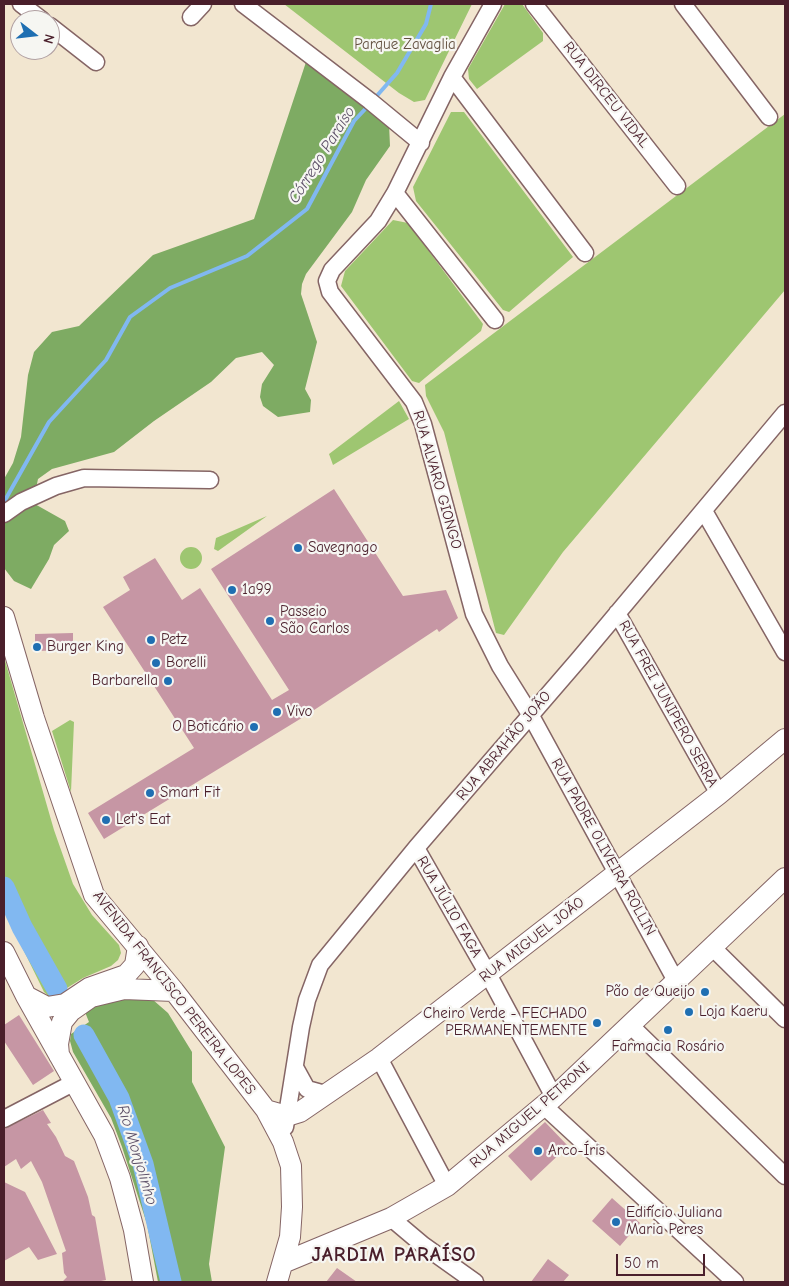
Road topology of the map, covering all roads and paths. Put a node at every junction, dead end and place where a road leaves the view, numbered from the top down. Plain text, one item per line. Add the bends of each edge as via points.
1 (203, 4) edge
2 (243, 4) edge
3 (494, 4) edge
4 (534, 4) edge
5 (683, 4) edge
6 (191, 17) dead end
7 (60, 34) edge
8 (96, 62) dead end
9 (452, 78) junction
10 (770, 117) dead end
11 (421, 143) junction
12 (677, 186) dead end
13 (395, 193) junction
14 (585, 253) dead end
15 (495, 320) dead end
16 (785, 413) edge
17 (210, 480) dead end
18 (704, 511) junction
19 (4, 514) edge
20 (617, 613) junction
21 (4, 617) edge
22 (785, 652) edge
23 (530, 714) junction
24 (785, 739) edge
25 (719, 794) junction
26 (416, 848) junction
27 (619, 872) junction
28 (785, 878) edge
29 (138, 946) junction
30 (713, 948) junction
31 (4, 952) edge
32 (488, 974) junction
33 (676, 981) junction
34 (174, 991) junction
35 (26, 996) junction
36 (785, 1019) edge
37 (630, 1026) junction
38 (59, 1055) junction
39 (379, 1058) junction
40 (296, 1069) junction
41 (75, 1082) junction
42 (325, 1094) junction
43 (549, 1102) junction
44 (266, 1110) junction
45 (287, 1116) junction
46 (4, 1119) edge
47 (283, 1142) junction
48 (785, 1176) edge
49 (447, 1186) junction
50 (391, 1218) junction
51 (284, 1262) junction
52 (143, 1282) edge
53 (277, 1282) edge
54 (475, 1282) edge
55 (735, 1282) edge

1 - 6 street
2 - 11 street
3 - 9 street
4 - 12 street, RUA DIRCEU VIDAL
5 - 10 street
7 - 8 street
9 - 11 street
9 - 14 street
11 - 13 street
13 - 15 street
13 - 23 street, RUA ALVARO GIONGO via 378,221 332,270 327,281 330,292 414,402 423,424 474,614 500,666
16 - 18 street, RUA ABRAHÃO JOÃO
17 - 19 street via 84,478 56,486 21,502
18 - 20 street, RUA ABRAHÃO JOÃO
18 - 22 street
20 - 23 street, RUA ABRAHÃO JOÃO
20 - 25 street, RUA FREI JUNIPERO SERRA
21 - 29 main road, AVENIDA FRANCISCO PEREIRA LOPES via 37,728 94,895
23 - 26 street, RUA ABRAHÃO JOÃO
23 - 27 street, RUA PADRE OLIVEIRA ROLLIN
24 - 25 main road, RUA MIGUEL JOÃO
25 - 27 main road, RUA MIGUEL JOÃO
26 - 32 street, RUA JÚLIO FAGA
26 - 40 street, RUA ABRAHÃO JOÃO via 320,965 305,1009
27 - 32 main road, RUA MIGUEL JOÃO
27 - 33 street, RUA PADRE OLIVEIRA ROLLIN
28 - 30 main road, RUA MIGUEL PETRONI
29 - 34 main road, AVENIDA FRANCISCO PEREIRA LOPES
29 - 35 main road via 135,965 126,975 89,988 65,1004 47,1007
30 - 33 main road, RUA MIGUEL PETRONI
30 - 36 street
31 - 35 main road
32 - 39 main road, RUA MIGUEL JOÃO
32 - 43 street, RUA JÚLIO FAGA
33 - 37 main road, RUA MIGUEL PETRONI
34 - 38 main road via 124,989 91,997 62,1022
34 - 44 main road, AVENIDA FRANCISCO PEREIRA LOPES
35 - 38 main road
37 - 43 main road, RUA MIGUEL PETRONI
37 - 48 street
38 - 41 main road
39 - 42 main road, RUA MIGUEL JOÃO
39 - 49 street
40 - 42 street via 307,1088
40 - 45 street, RUA ABRAHÃO JOÃO
41 - 46 street
41 - 52 main road via 104,1135 120,1178
42 - 45 main road, RUA MIGUEL JOÃO via 300,1112
43 - 49 main road, RUA MIGUEL PETRONI
43 - 55 street, RUA JÚLIO FAGA
44 - 45 main road
44 - 47 main road, AVENIDA FRANCISCO PEREIRA LOPES
45 - 47 street, RUA ABRAHÃO JOÃO
47 - 51 main road, AVENIDA FRANCISCO PEREIRA LOPES via 291,1166 292,1186 290,1238
49 - 50 main road, RUA MIGUEL PETRONI
50 - 51 main road, RUA MIGUEL PETRONI
50 - 54 street
51 - 53 main road, AVENIDA FRANCISCO PEREIRA LOPES

